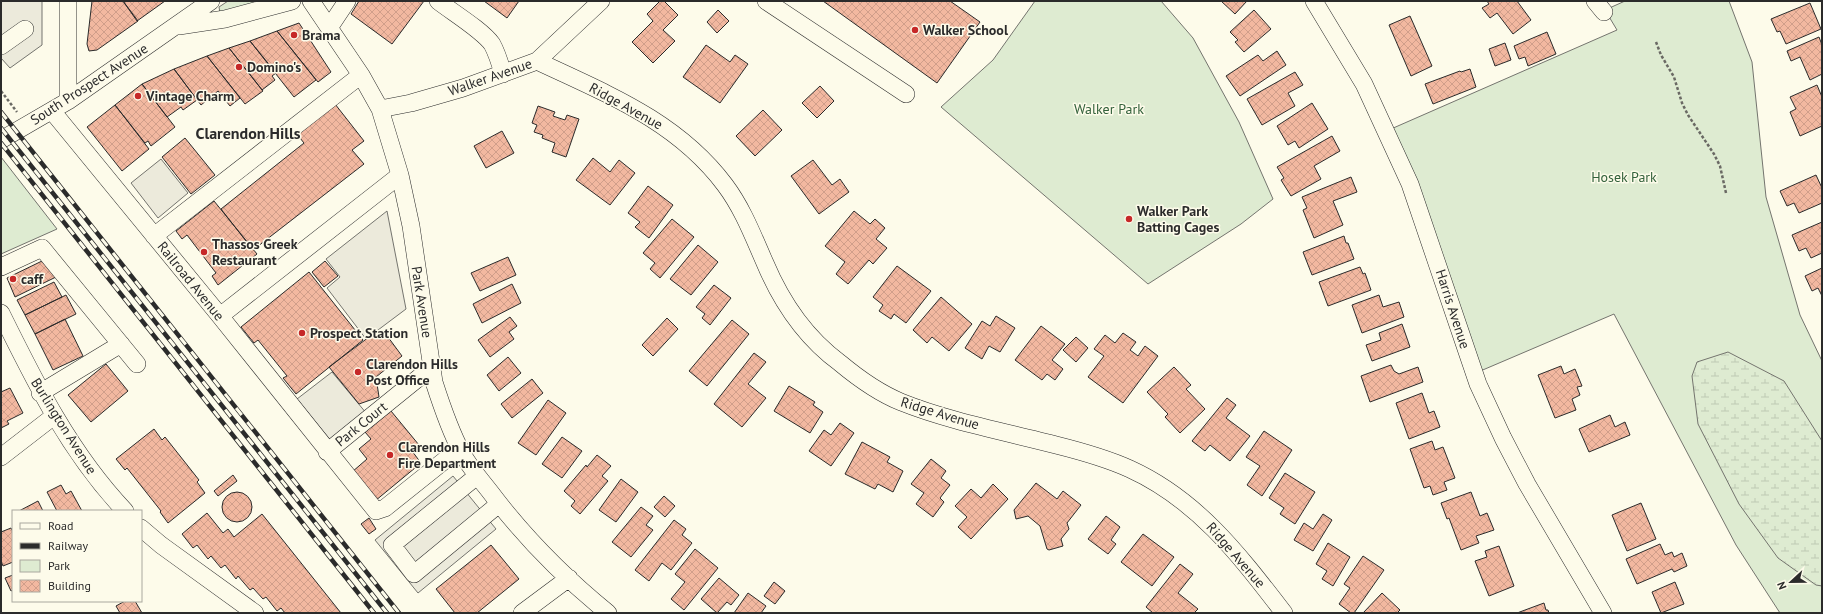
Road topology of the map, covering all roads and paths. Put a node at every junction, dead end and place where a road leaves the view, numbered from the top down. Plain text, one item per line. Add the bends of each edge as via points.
1 (68, 1) edge
2 (211, 1) edge
3 (292, 1) edge
4 (310, 1) edge
5 (347, 1) edge
6 (438, 1) edge
7 (601, 1) edge
8 (766, 1) edge
9 (1314, 1) edge
10 (176, 26) junction
11 (329, 28) junction
12 (25, 29) dead end
13 (1656, 42) dead end
14 (1, 46) edge
15 (537, 61) junction
16 (503, 74) junction
17 (361, 75) junction
18 (1, 91) edge
19 (906, 94) dead end
20 (68, 101) junction
21 (380, 109) junction
22 (52, 111) junction
23 (28, 125) junction
24 (1, 140) edge
25 (400, 175) junction
26 (1726, 193) dead end
27 (154, 236) junction
28 (1, 267) edge
29 (1, 313) edge
30 (220, 316) junction
31 (121, 344) junction
32 (137, 364) dead end
33 (432, 367) junction
34 (40, 392) junction
35 (54, 416) junction
36 (460, 448) junction
37 (327, 452) junction
38 (1, 457) edge
39 (478, 476) junction
40 (499, 504) junction
41 (124, 510) edge
42 (142, 529) edge
43 (569, 578) junction
44 (253, 612) edge
45 (522, 613) edge
46 (608, 613) edge
47 (1284, 613) edge
48 (1603, 613) edge

1 - 20 street
2 - 10 street, South Prospect Avenue
3 - 10 street, South Prospect Avenue via 225,20
4 - 11 street, Park Avenue
5 - 11 street
6 - 16 street via 491,43
7 - 15 street, Walker Avenue
8 - 19 street
9 - 48 street, Harris Avenue via 1364,84 1410,184 1478,384 1503,438
10 - 20 street, South Prospect Avenue
11 - 17 street, Park Avenue
12 - 14 street
13 - 26 path via 1674,77 1688,115 1720,166
15 - 16 street, Walker Avenue
15 - 47 street, Ridge Avenue via 646,114 683,140 707,163 726,186 742,212 765,264 790,310 838,362 868,384 900,402 957,420 1086,453 1130,469 1169,492 1205,519 1238,554
16 - 21 street, Walker Avenue via 411,103
17 - 21 street, Park Avenue
17 - 27 street
18 - 23 path
20 - 22 street, South Prospect Avenue
21 - 25 street, Park Avenue
22 - 23 street, South Prospect Avenue
22 - 27 street, Railroad Avenue
23 - 24 street, South Prospect Avenue
25 - 30 street
25 - 33 street, Park Avenue via 411,226
27 - 30 street, Railroad Avenue
28 - 31 street via 42,248
29 - 34 street, Burlington Avenue
30 - 37 street, Railroad Avenue
31 - 32 street
31 - 34 street
33 - 36 street, Park Avenue via 441,405
33 - 37 street, Park Court
34 - 35 street, Burlington Avenue
35 - 38 street
35 - 41 street, Burlington Avenue via 98,481
36 - 37 street, Railroad Avenue via 385,508 376,511
36 - 39 street, Park Avenue
39 - 40 street, Park Avenue
39 - 40 street via 392,545 414,574
40 - 43 street, Park Avenue
42 - 44 street
43 - 45 street
43 - 46 street, Park Avenue

